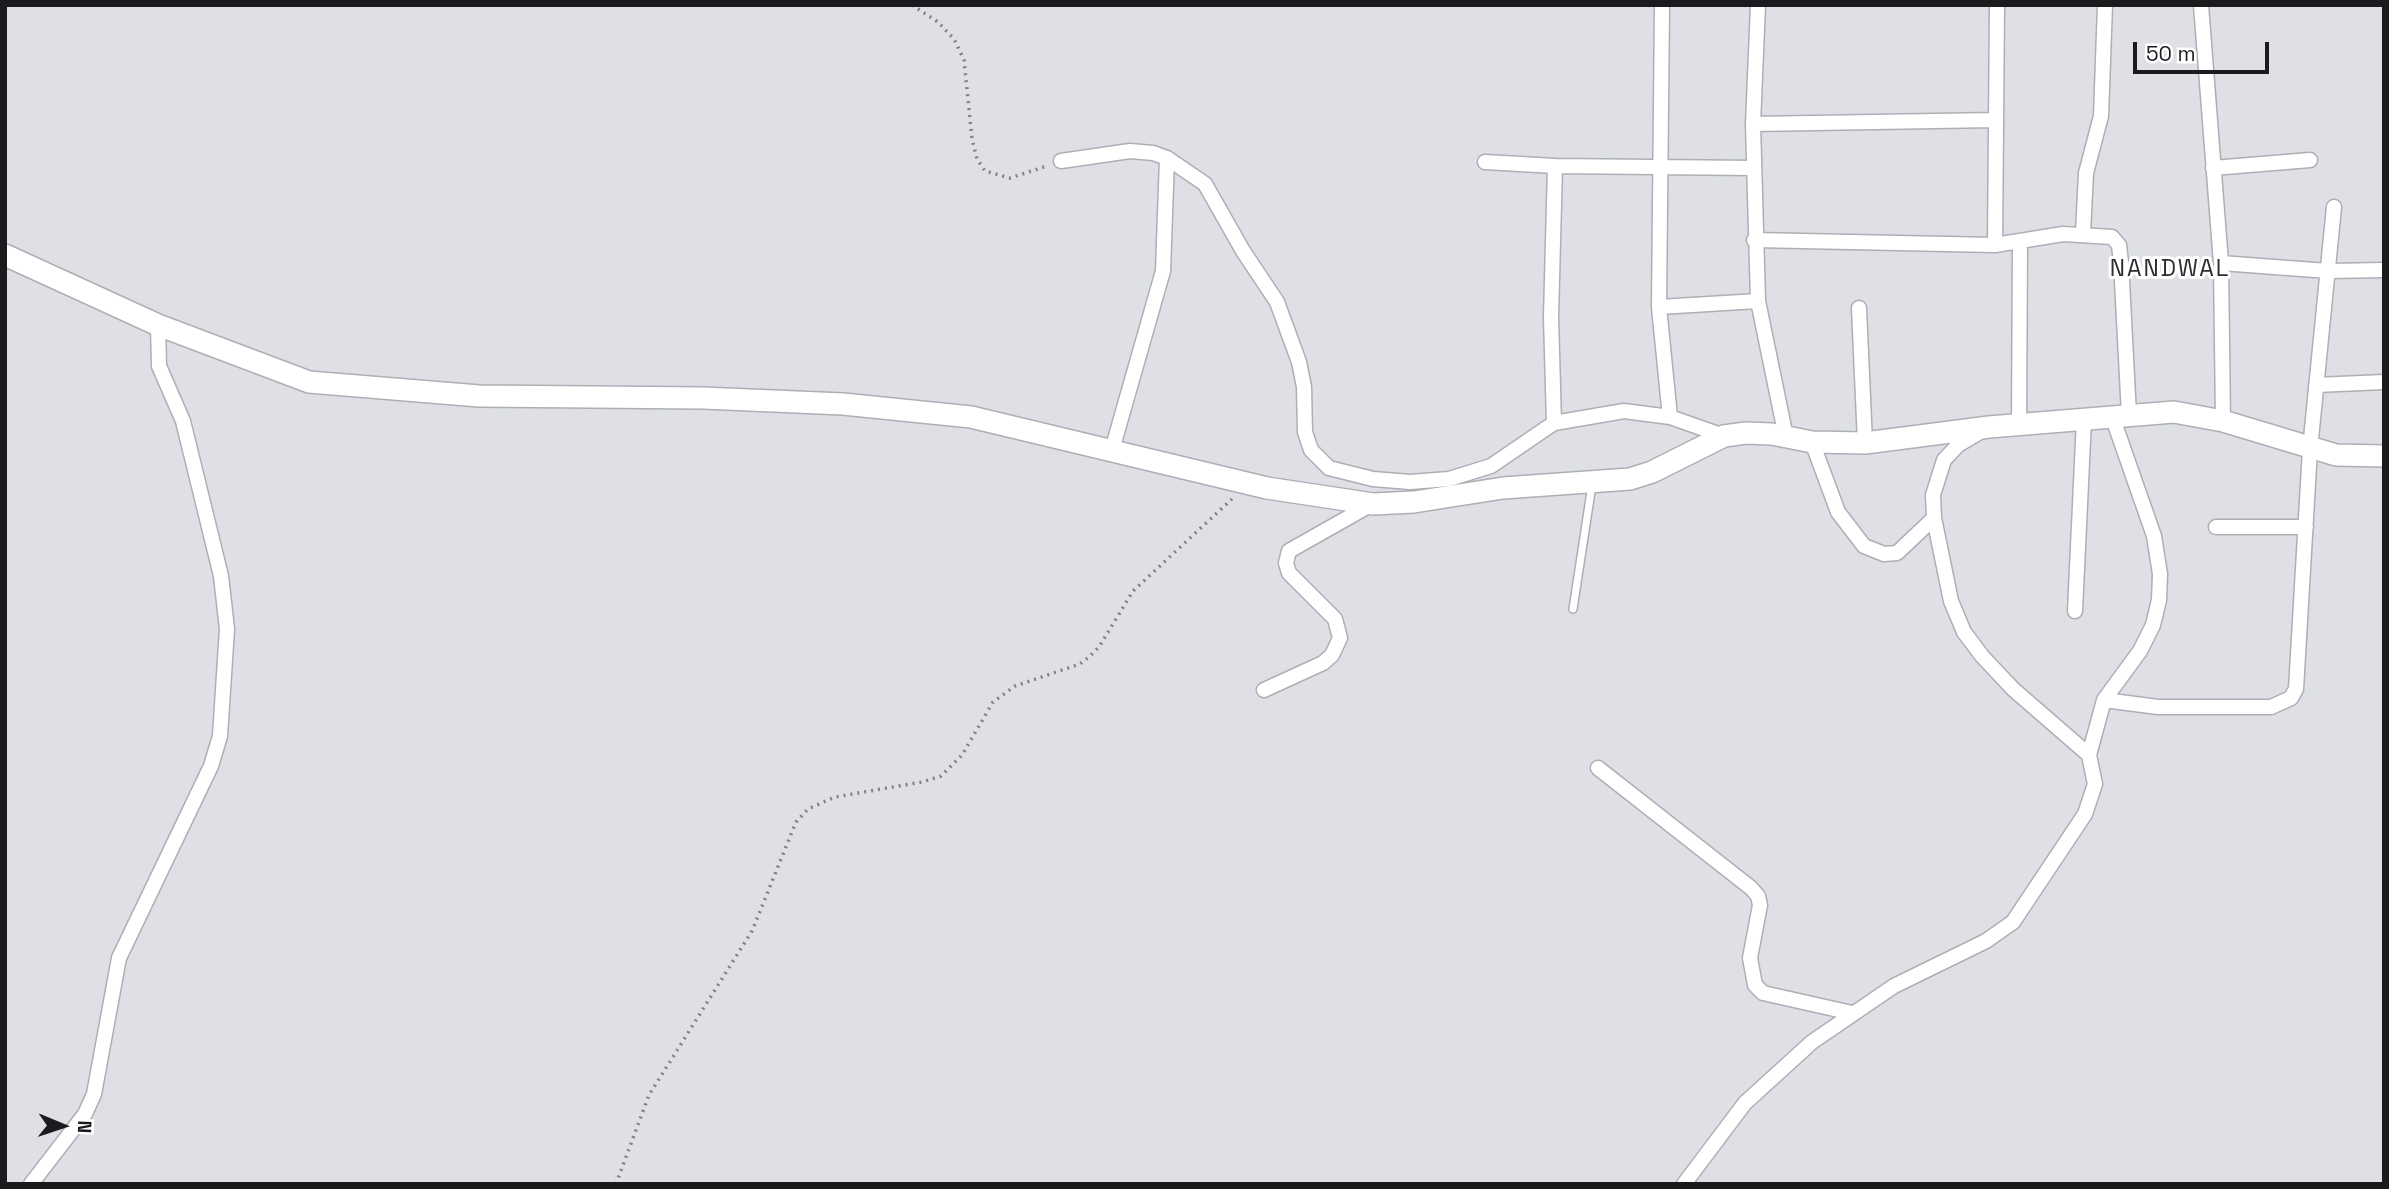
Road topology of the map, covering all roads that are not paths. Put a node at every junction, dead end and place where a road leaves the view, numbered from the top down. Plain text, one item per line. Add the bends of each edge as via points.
1 (1662, 5) edge
2 (1758, 5) edge
3 (1997, 5) edge
4 (2105, 5) edge
5 (2200, 5) edge
6 (1995, 120) junction
7 (1753, 124) junction
8 (1167, 158) junction
9 (2310, 160) dead end
10 (1061, 161) road end
11 (1485, 162) dead end
12 (1555, 166) junction
13 (1659, 167) junction
14 (1754, 167) junction
15 (2213, 169) junction
16 (2334, 207) dead end
17 (2083, 233) junction
18 (1754, 240) junction
19 (2020, 244) junction
20 (1995, 246) junction
21 (5, 255) edge
22 (2221, 264) junction
23 (2384, 270) edge
24 (2328, 271) junction
25 (1758, 300) junction
26 (1660, 307) junction
27 (1859, 308) dead end
28 (158, 325) junction
29 (2384, 382) edge
30 (2316, 386) junction
31 (2120, 415) junction
32 (1670, 417) junction
33 (2084, 419) junction
34 (2223, 421) junction
35 (1554, 423) junction
36 (2019, 424) junction
37 (1989, 427) junction
38 (1724, 436) junction
39 (1786, 437) junction
40 (1812, 442) junction
41 (1865, 443) junction
42 (2310, 449) junction
43 (1112, 450) junction
44 (2384, 456) edge
45 (1593, 483) junction
46 (1373, 504) junction
47 (1934, 518) junction
48 (2216, 527) dead end
49 (2306, 527) junction
50 (1573, 609) dead end
51 (2075, 611) dead end
52 (1264, 690) dead end
53 (2104, 699) junction
54 (2089, 755) junction
55 (1598, 768) dead end
56 (1852, 1013) junction
57 (31, 1184) edge
58 (1684, 1184) edge

1 - 13 street
2 - 7 street
3 - 6 street
4 - 17 street via 2101,116 2086,173
5 - 15 street
6 - 7 street
6 - 20 street
7 - 14 street
8 - 10 street via 1130,151
8 - 35 street via 1213,193 1242,251 1277,302 1299,362 1305,432 1311,450 1328,468 1373,479 1449,479 1491,466
8 - 43 street via 1163,271
9 - 15 street
11 - 12 street
12 - 13 street
12 - 35 street
13 - 14 street
13 - 26 street
14 - 18 street
15 - 22 street
16 - 24 street
17 - 19 street
17 - 31 street via 2112,237 2119,245
18 - 20 street
18 - 25 street
19 - 20 street
19 - 36 street
21 - 28 street
22 - 24 street
22 - 34 street
23 - 24 street
24 - 30 street
25 - 26 street
25 - 39 street
26 - 32 street
27 - 41 street
28 - 43 street via 309,382 480,396 843,404 971,417
28 - 57 street via 159,366 183,421 221,576 227,629 220,736 206,778 118,958 94,1094 85,1114
29 - 30 street
30 - 42 street
31 - 33 street
31 - 34 street via 2174,412
31 - 53 street via 2154,536 2159,587 2153,625
32 - 35 street via 1623,411
32 - 38 street
33 - 36 street
33 - 51 street
34 - 42 street
36 - 37 street
37 - 41 street
37 - 47 street via 1958,445 1944,460 1933,495
38 - 39 street
38 - 45 street via 1653,472
39 - 40 street
40 - 41 street
40 - 47 street via 1838,512 1864,546 1884,554 1897,553
42 - 44 street via 2336,455
42 - 49 street
43 - 46 street via 1258,486
45 - 46 street via 1503,488
45 - 50 lane
46 - 52 street via 1289,551 1289,573 1335,619 1340,638 1323,663
47 - 54 street via 1951,601 1964,632 2013,690
48 - 49 street
49 - 53 street via 2298,673 2291,698 2271,707 2189,708
53 - 54 street
54 - 56 street via 2093,798 2013,922
55 - 56 street via 1758,897 1750,958 1755,985 1763,993
56 - 58 street via 1812,1042 1745,1103

